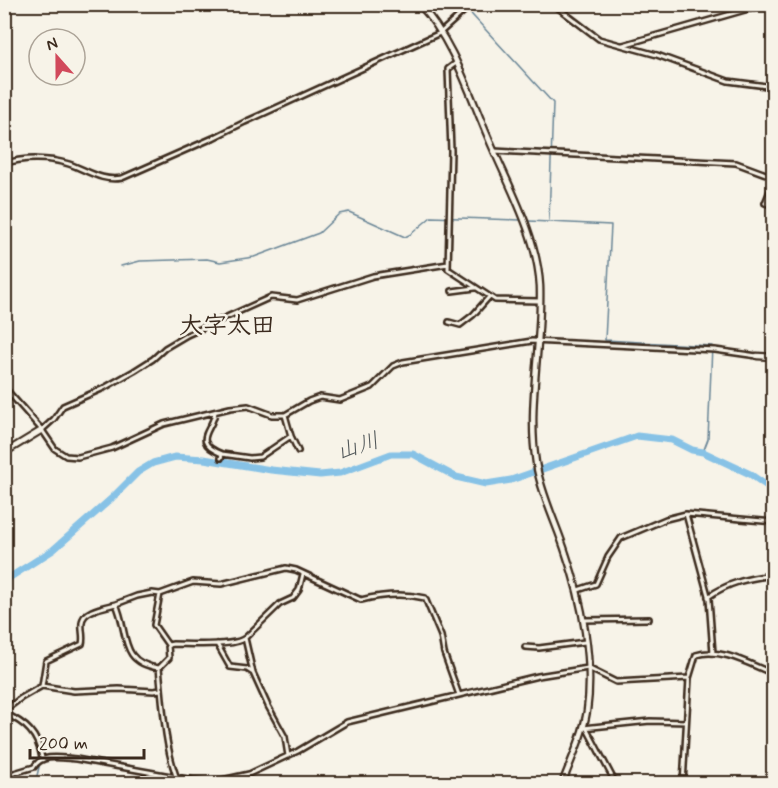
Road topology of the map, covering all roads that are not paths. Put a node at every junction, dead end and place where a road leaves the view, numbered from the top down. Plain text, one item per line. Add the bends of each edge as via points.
1 (419, 4) edge
2 (472, 4) edge
3 (553, 4) edge
4 (766, 4) edge
5 (440, 33) junction
6 (623, 45) junction
7 (456, 63) junction
8 (774, 87) edge
9 (494, 151) junction
10 (4, 164) edge
11 (774, 179) edge
12 (774, 206) edge
13 (448, 264) junction
14 (475, 288) junction
15 (452, 291) dead end
16 (489, 297) junction
17 (540, 301) junction
18 (449, 322) dead end
19 (538, 340) junction
20 (757, 356) joint
21 (774, 357) edge
22 (4, 387) edge
23 (215, 412) junction
24 (285, 415) junction
25 (42, 430) junction
26 (291, 436) junction
27 (298, 451) dead end
28 (4, 453) edge
29 (686, 514) junction
30 (774, 522) edge
31 (303, 574) junction
32 (774, 575) edge
33 (577, 591) junction
34 (160, 594) junction
35 (708, 597) junction
36 (116, 604) junction
37 (649, 619) dead end
38 (582, 620) junction
39 (245, 638) junction
40 (585, 642) junction
41 (216, 643) junction
42 (168, 645) junction
43 (525, 647) dead end
44 (713, 654) junction
45 (159, 668) junction
46 (588, 668) junction
47 (253, 673) junction
48 (774, 674) edge
49 (689, 678) junction
50 (42, 686) junction
51 (160, 690) junction
52 (459, 695) junction
53 (4, 712) edge
54 (686, 723) junction
55 (585, 729) junction
56 (288, 756) junction
57 (42, 758) junction
58 (4, 776) edge
59 (176, 776) junction
60 (562, 783) edge
61 (616, 783) edge
62 (683, 783) edge

1 - 5 street
2 - 5 street
3 - 6 street via 599,39
4 - 6 street
5 - 7 street
5 - 10 street via 122,178 111,180 54,161 23,159
6 - 8 street via 718,78
7 - 9 street
7 - 13 street via 448,69
9 - 11 street via 736,164
9 - 17 street via 529,232 538,266
11 - 12 street via 765,203
13 - 14 street via 448,269
13 - 25 street via 373,276 297,300 271,297 187,336 104,388 63,406
14 - 15 street
14 - 16 street
16 - 17 street
16 - 18 street via 460,326
17 - 19 street
19 - 20 street via 725,350
19 - 24 street via 403,362 393,366 372,387 340,400 320,397
19 - 33 street via 536,463
20 - 21 street
22 - 25 street
23 - 24 street via 248,406 272,415
23 - 25 street via 164,424 112,448 78,457 61,454
23 - 26 street via 205,439 208,447 221,456 260,457
24 - 26 street
25 - 28 street
26 - 27 street
29 - 30 street
29 - 33 street via 621,538 596,584
29 - 35 street
31 - 34 street via 281,568 221,584 193,582
31 - 39 street via 293,598 280,604
31 - 52 street via 361,600 385,595 425,598
32 - 35 street via 746,578
33 - 38 street
34 - 36 street via 137,596
34 - 42 street via 154,625
35 - 44 street
36 - 45 street via 129,652 146,667
36 - 50 street via 84,616 82,644 46,662
37 - 38 street
38 - 40 street
39 - 41 street via 239,643
39 - 47 street
40 - 43 street
40 - 46 street
41 - 42 street
41 - 47 street via 230,668
42 - 45 street via 169,658
44 - 48 street via 736,658
44 - 49 street via 696,655
45 - 51 street
46 - 49 street via 616,682
46 - 52 street
46 - 55 street
47 - 56 street via 285,737
49 - 54 street
50 - 51 street via 74,691
50 - 53 street
51 - 59 street
52 - 56 street via 347,722
53 - 57 street via 32,730
54 - 55 street via 650,721
54 - 62 street
55 - 60 street
55 - 61 street
56 - 59 street via 226,780 213,782
57 - 58 street via 34,767
57 - 59 street via 76,759

